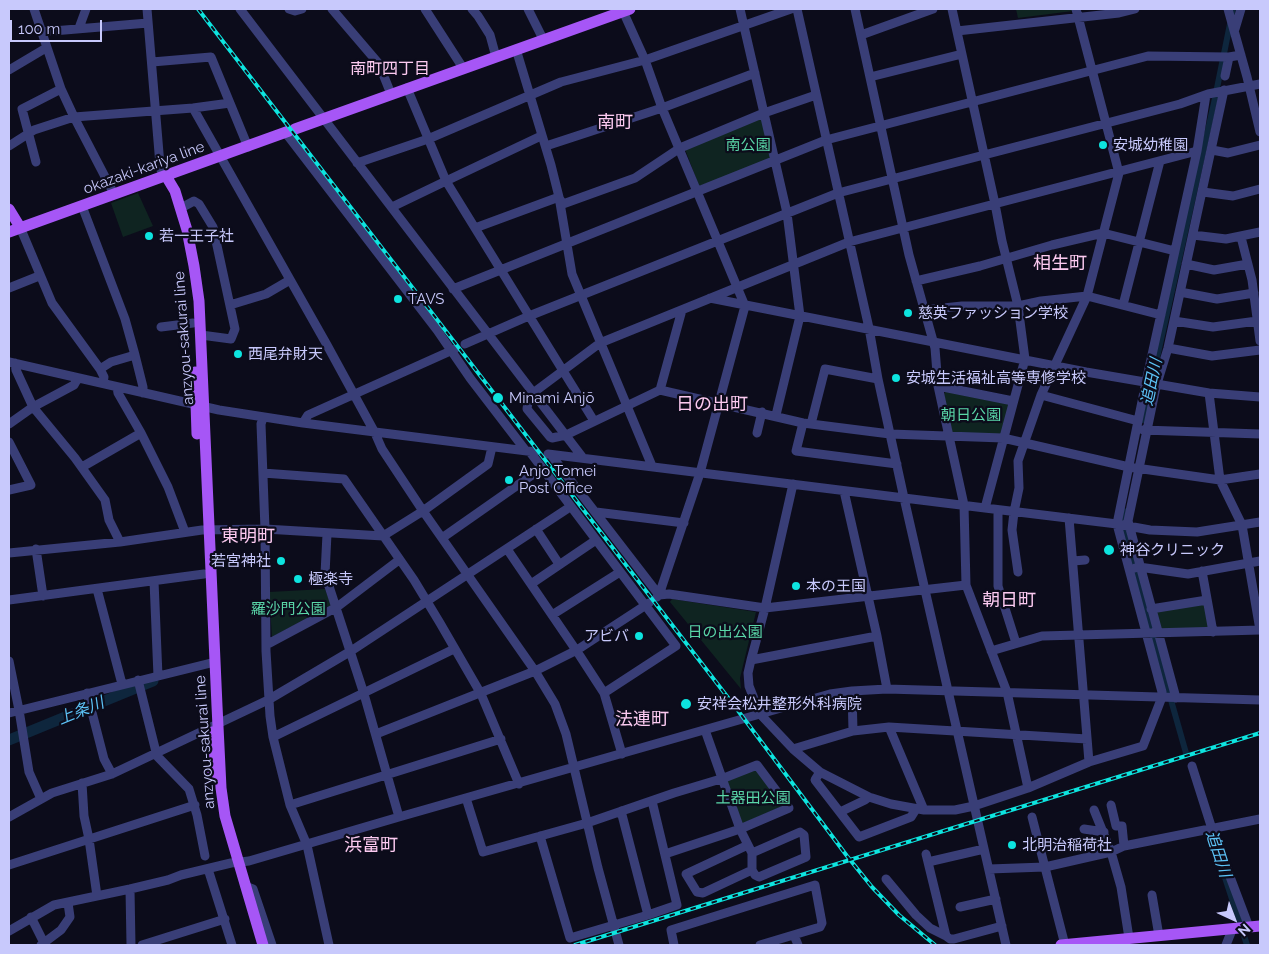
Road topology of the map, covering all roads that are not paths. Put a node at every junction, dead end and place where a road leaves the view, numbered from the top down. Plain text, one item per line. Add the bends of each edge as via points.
1 (34, 9) edge
2 (86, 9) edge
3 (147, 9) edge
4 (242, 9) edge
5 (289, 9) edge
6 (302, 9) edge
7 (332, 9) edge
8 (425, 9) edge
9 (472, 9) edge
10 (528, 9) edge
11 (740, 9) edge
12 (791, 9) edge
13 (797, 9) edge
14 (855, 9) edge
15 (933, 9) edge
16 (952, 9) edge
17 (1135, 9) edge
18 (1228, 9) edge
19 (1241, 9) edge
20 (625, 10) edge
21 (1077, 12) edge
22 (148, 23) junction
23 (744, 24) junction
24 (79, 28) junction
25 (1234, 29) junction
26 (957, 31) junction
27 (41, 32) junction
28 (861, 35) junction
29 (543, 39) junction
30 (46, 48) junction
31 (516, 49) junction
32 (962, 54) junction
33 (1241, 55) junction
34 (496, 57) junction
35 (1228, 58) junction
36 (645, 60) junction
37 (152, 62) junction
38 (463, 68) junction
39 (9, 70) edge
40 (1092, 70) junction
41 (755, 73) junction
42 (1224, 76) dead end
43 (870, 77) junction
44 (1260, 84) edge
45 (1249, 87) junction
46 (407, 88) junction
47 (61, 89) junction
48 (1223, 90) junction
49 (391, 94) junction
50 (816, 94) junction
51 (1207, 94) junction
52 (529, 95) junction
53 (973, 102) junction
54 (230, 103) junction
55 (193, 108) junction
56 (662, 108) junction
57 (156, 110) junction
58 (764, 113) junction
59 (74, 117) junction
60 (324, 119) junction
61 (1107, 123) junction
62 (881, 126) junction
63 (290, 131) junction
64 (1260, 132) edge
65 (28, 133) junction
66 (541, 136) junction
67 (428, 139) junction
68 (826, 140) junction
69 (1260, 145) edge
70 (9, 146) edge
71 (546, 146) junction
72 (248, 147) junction
73 (680, 148) junction
74 (1212, 150) junction
75 (1197, 152) junction
76 (219, 156) junction
77 (985, 156) junction
78 (775, 160) junction
79 (1160, 161) junction
80 (36, 162) dead end
81 (357, 163) junction
82 (1119, 173) junction
83 (166, 176) junction
84 (893, 179) junction
85 (446, 182) junction
86 (1260, 189) edge
87 (698, 191) junction
88 (1203, 192) junction
89 (838, 193) junction
90 (114, 194) junction
91 (559, 197) junction
92 (995, 204) junction
93 (82, 206) junction
94 (392, 206) junction
95 (181, 208) junction
96 (9, 209) edge
97 (787, 213) junction
98 (20, 227) junction
99 (475, 228) junction
100 (903, 228) junction
101 (9, 232) edge
102 (1260, 232) edge
103 (1103, 233) junction
104 (1193, 235) junction
105 (1241, 237) junction
106 (719, 241) junction
107 (849, 242) junction
108 (1140, 242) junction
109 (566, 244) junction
110 (1175, 251) junction
111 (1006, 258) junction
112 (1186, 264) junction
113 (1248, 264) junction
114 (794, 265) junction
115 (502, 271) junction
116 (39, 276) junction
117 (290, 280) junction
118 (916, 281) junction
119 (738, 286) junction
120 (9, 288) edge
121 (454, 289) junction
122 (1180, 292) junction
123 (1254, 294) junction
124 (581, 296) junction
125 (1087, 296) junction
126 (710, 298) junction
127 (230, 305) junction
128 (1123, 305) junction
129 (746, 306) junction
130 (1018, 306) junction
131 (682, 310) junction
132 (925, 310) junction
133 (1161, 315) junction
134 (529, 316) junction
135 (800, 316) junction
136 (1174, 321) junction
137 (1257, 321) junction
138 (193, 323) junction
139 (161, 327) dead end
140 (869, 328) junction
141 (201, 335) junction
142 (488, 335) junction
143 (933, 341) junction
144 (1260, 341) edge
145 (600, 343) junction
146 (465, 344) dead end
147 (1168, 348) junction
148 (453, 350) junction
149 (1260, 350) edge
150 (135, 355) junction
151 (1025, 359) junction
152 (12, 363) edge
153 (1055, 365) junction
154 (100, 369) junction
155 (564, 370) junction
156 (78, 378) junction
157 (878, 379) junction
158 (1146, 382) junction
159 (103, 383) junction
160 (1157, 384) junction
161 (117, 386) junction
162 (938, 386) junction
163 (660, 390) junction
164 (143, 393) junction
165 (1208, 393) junction
166 (353, 394) junction
167 (534, 394) junction
168 (1041, 395) junction
169 (1260, 397) edge
170 (1013, 401) junction
171 (719, 403) junction
172 (627, 405) junction
173 (201, 406) junction
174 (33, 407) junction
175 (762, 412) junction
176 (776, 415) junction
177 (263, 418) junction
178 (594, 421) junction
179 (807, 423) junction
180 (9, 424) edge
181 (303, 424) junction
182 (1137, 424) junction
183 (1147, 430) junction
184 (375, 432) junction
185 (1213, 432) junction
186 (141, 433) junction
187 (757, 433) dead end
188 (890, 434) junction
189 (1260, 434) edge
190 (566, 435) junction
191 (949, 436) junction
192 (1004, 438) junction
193 (9, 442) edge
194 (1025, 443) junction
195 (492, 447) junction
196 (530, 452) junction
197 (583, 458) junction
198 (898, 464) junction
199 (652, 466) junction
200 (1128, 467) junction
201 (82, 468) junction
202 (542, 468) junction
203 (1139, 468) junction
204 (263, 473) junction
205 (700, 473) junction
206 (1260, 474) edge
207 (1220, 480) junction
208 (793, 484) junction
209 (9, 490) edge
210 (844, 490) junction
211 (904, 498) junction
212 (964, 505) junction
213 (570, 507) junction
214 (985, 508) junction
215 (998, 510) junction
216 (423, 511) junction
217 (596, 512) junction
218 (1014, 512) junction
219 (1069, 518) junction
220 (1260, 522) edge
221 (684, 523) junction
222 (1117, 524) junction
223 (1242, 525) junction
224 (1128, 527) junction
225 (265, 529) junction
226 (536, 529) junction
227 (206, 530) junction
228 (185, 532) junction
229 (327, 534) junction
230 (383, 536) junction
231 (442, 538) junction
232 (596, 540) junction
233 (120, 542) junction
234 (507, 549) junction
235 (36, 550) junction
236 (9, 553) edge
237 (399, 560) junction
238 (1085, 560) dead end
239 (1073, 561) junction
240 (1260, 561) edge
241 (1249, 562) junction
242 (559, 564) junction
243 (1139, 567) junction
244 (1128, 569) junction
245 (1202, 571) junction
246 (620, 572) junction
247 (1018, 572) dead end
248 (204, 574) junction
249 (467, 574) junction
250 (154, 581) junction
251 (531, 584) junction
252 (966, 585) junction
253 (97, 589) junction
254 (925, 590) junction
255 (43, 596) junction
256 (867, 596) junction
257 (9, 600) edge
258 (653, 600) junction
259 (1207, 600) junction
260 (428, 602) junction
261 (1258, 604) edge
262 (337, 607) junction
263 (765, 608) junction
264 (1151, 609) junction
265 (552, 615) junction
266 (1260, 630) edge
267 (1213, 632) junction
268 (1146, 634) junction
269 (1157, 634) junction
270 (1078, 635) junction
271 (877, 636) junction
272 (1016, 643) junction
273 (266, 645) junction
274 (454, 649) junction
275 (576, 650) junction
276 (351, 651) junction
277 (991, 651) junction
278 (751, 660) junction
279 (9, 661) edge
280 (211, 662) junction
281 (535, 671) junction
282 (158, 676) junction
283 (138, 680) junction
284 (122, 684) junction
285 (887, 689) junction
286 (852, 691) junction
287 (948, 691) junction
288 (1007, 692) junction
289 (87, 693) junction
290 (364, 694) junction
291 (480, 694) junction
292 (604, 694) junction
293 (1084, 696) junction
294 (1162, 697) junction
295 (1176, 698) junction
296 (268, 700) junction
297 (1260, 700) edge
298 (19, 710) junction
299 (9, 713) edge
300 (760, 714) junction
301 (215, 725) junction
302 (889, 727) junction
303 (705, 730) junction
304 (853, 731) junction
305 (957, 731) junction
306 (376, 734) junction
307 (1016, 735) junction
308 (273, 738) junction
309 (501, 739) junction
310 (1087, 739) junction
311 (793, 749) junction
312 (156, 751) junction
313 (622, 754) junction
314 (1089, 762) junction
315 (1192, 766) dead end
316 (574, 767) junction
317 (820, 772) junction
318 (112, 774) junction
319 (386, 774) junction
320 (724, 778) junction
321 (82, 783) junction
322 (519, 784) junction
323 (1028, 788) junction
324 (869, 797) junction
325 (41, 798) junction
326 (466, 798) junction
327 (652, 801) junction
328 (195, 805) junction
329 (290, 805) junction
330 (1111, 805) dead end
331 (974, 806) junction
332 (920, 809) junction
333 (1094, 810) dead end
334 (622, 811) junction
335 (840, 812) junction
336 (399, 816) junction
337 (9, 817) edge
338 (1032, 817) dead end
339 (1260, 819) edge
340 (588, 823) junction
341 (740, 829) junction
342 (1084, 829) dead end
343 (1210, 830) junction
344 (1104, 832) junction
345 (540, 836) junction
346 (89, 839) junction
347 (307, 845) junction
348 (1124, 846) junction
349 (750, 849) junction
350 (984, 849) junction
351 (1111, 852) junction
352 (665, 854) junction
353 (205, 856) dead end
354 (234, 863) junction
355 (9, 865) edge
356 (1045, 867) junction
357 (208, 869) junction
358 (989, 869) junction
359 (752, 870) junction
360 (886, 879) dead end
361 (245, 886) junction
362 (130, 890) junction
363 (1152, 895) dead end
364 (97, 896) junction
365 (996, 899) junction
366 (68, 903) junction
367 (960, 907) dead end
368 (648, 915) junction
369 (31, 917) junction
370 (224, 918) junction
371 (614, 924) junction
372 (1002, 926) junction
373 (1255, 927) edge
374 (1232, 930) junction
375 (9, 931) edge
376 (794, 935) junction
377 (946, 936) junction
378 (1159, 936) junction
379 (1129, 938) junction
380 (1147, 941) edge
381 (43, 944) edge
382 (1093, 944) edge
383 (131, 945) edge
384 (142, 945) edge
385 (232, 945) edge
386 (256, 945) edge
387 (263, 945) edge
388 (272, 945) edge
389 (328, 945) edge
390 (619, 945) edge
391 (674, 945) edge
392 (760, 945) edge
393 (798, 945) edge
394 (1006, 945) edge
395 (1063, 945) edge
396 (1226, 945) edge

1 - 27 street
2 - 24 street
3 - 22 street
4 - 60 street
5 - 6 street
7 - 49 street via 379,64
8 - 38 street
9 - 34 street via 490,35
10 - 29 street
11 - 23 street
12 - 23 street
13 - 50 street
14 - 28 street
15 - 28 street
16 - 26 street
17 - 21 street via 1119,13
18 - 25 street
19 - 25 street
20 - 29 main road, okazaki-kariya line
20 - 36 street
21 - 26 street
21 - 40 street
22 - 24 street
22 - 37 street
23 - 36 street
23 - 41 street
24 - 27 street
25 - 33 street
26 - 32 street
27 - 30 street
28 - 43 street
29 - 31 main road, okazaki-kariya line
30 - 39 street
30 - 47 street
31 - 34 main road, okazaki-kariya line
31 - 52 street
32 - 43 street
32 - 53 street
33 - 35 street
33 - 45 street
34 - 38 main road, okazaki-kariya line
35 - 40 street via 1148,56
35 - 42 street
36 - 52 street via 561,82
36 - 56 street
37 - 54 street via 211,57
37 - 57 street
38 - 46 main road, okazaki-kariya line
40 - 53 street
40 - 61 street
41 - 56 street
41 - 58 street
43 - 62 street
44 - 45 street
45 - 48 street
45 - 64 street
46 - 49 main road, okazaki-kariya line
46 - 67 street
47 - 59 street
47 - 65 street via 22,109
48 - 51 street
48 - 74 street
49 - 60 main road, okazaki-kariya line
50 - 58 street
50 - 68 street
51 - 61 street
51 - 75 street
52 - 66 street
52 - 67 street
53 - 62 street
53 - 77 street
54 - 55 street
54 - 72 street
55 - 57 street
55 - 76 street
56 - 71 street
56 - 73 street
57 - 59 street
57 - 83 street via 160,165
58 - 73 street
58 - 78 street
59 - 65 street
59 - 90 street
60 - 63 main road, okazaki-kariya line
60 - 81 street
61 - 77 street
61 - 82 street
62 - 68 street
62 - 84 street
63 - 72 main road, okazaki-kariya line
63 - 148 street
65 - 70 street
65 - 80 street
66 - 71 street
66 - 85 street
67 - 81 street
67 - 85 street
68 - 78 street
68 - 89 street
69 - 74 street via 1228,153
71 - 91 street
72 - 76 main road, okazaki-kariya line
73 - 87 street
73 - 91 street via 635,178 563,204
74 - 88 street
75 - 79 street
75 - 110 street
76 - 83 main road, okazaki-kariya line
76 - 117 street
77 - 84 street
77 - 92 street
78 - 87 street
78 - 97 street
79 - 82 street
79 - 108 street
81 - 94 street
82 - 92 street
82 - 103 street
83 - 90 main road, okazaki-kariya line
83 - 95 main road, anzyou-sakurai line
83 - 138 main road, anzyou-sakurai line via 186,257
84 - 89 street
84 - 100 street
85 - 94 street
85 - 99 street
86 - 88 street via 1233,196
87 - 106 street
87 - 109 street
88 - 104 street
89 - 97 street
89 - 107 street
90 - 93 main road, okazaki-kariya line
91 - 99 street
91 - 109 street
92 - 100 street
92 - 111 street
93 - 98 main road, okazaki-kariya line
93 - 150 street via 125,319
94 - 121 street
95 - 127 street via 194,201 213,227
95 - 141 main road, anzyou-sakurai line via 194,266
96 - 98 main road
97 - 106 street
97 - 114 street
98 - 101 main road, okazaki-kariya line
98 - 116 street
99 - 115 street
100 - 107 street
100 - 118 street
102 - 105 street
103 - 108 street
103 - 111 street
103 - 125 street
104 - 105 street via 1226,239
104 - 112 street
105 - 113 street
106 - 119 street
106 - 124 street
107 - 114 street
107 - 140 street
108 - 110 street
108 - 128 street
109 - 115 street
109 - 124 street via 572,274
110 - 133 street
111 - 118 street
111 - 130 street
112 - 113 street via 1214,270
112 - 122 street
113 - 123 street
114 - 119 street
114 - 135 street
115 - 121 street
115 - 134 street
116 - 120 street
116 - 154 street via 52,303
117 - 127 street via 266,294
117 - 166 street
118 - 132 street
119 - 126 street
119 - 129 street
121 - 142 street
122 - 123 street via 1217,299
122 - 136 street
123 - 137 street
124 - 134 street
124 - 145 street
125 - 128 street
125 - 130 street
125 - 153 street
126 - 129 street
126 - 131 street
127 - 141 street via 235,329 231,339
128 - 133 street
129 - 135 street
129 - 171 street
130 - 132 street
130 - 151 street
131 - 145 street
131 - 163 street
132 - 143 street
133 - 158 street
134 - 142 street
134 - 155 street
135 - 140 street
135 - 176 street
136 - 137 street via 1213,327
136 - 147 street
137 - 144 street
138 - 139 street
138 - 173 main road, anzyou-sakurai line
140 - 143 street
140 - 157 street
141 - 173 main road, anzyou-sakurai line
142 - 146 street
142 - 167 street
143 - 151 street
143 - 162 street
145 - 155 street
145 - 172 street
147 - 149 street via 1212,356
147 - 160 street
148 - 166 street
148 - 196 street
150 - 154 street
150 - 164 street
151 - 153 street
151 - 170 street
152 - 156 street
152 - 174 street
153 - 158 street
153 - 168 street
154 - 159 street
155 - 167 street
155 - 178 street
156 - 159 street
156 - 174 street via 74,385
157 - 179 street via 825,369
157 - 188 street
158 - 160 street
158 - 182 street
159 - 161 street
160 - 165 street
160 - 183 street
161 - 164 street
161 - 186 street via 118,394
162 - 170 street
162 - 191 street
163 - 171 street
163 - 172 street
164 - 173 street
165 - 169 street
165 - 185 street
166 - 181 street via 308,415
166 - 184 street
167 - 190 street
167 - 190 street via 527,408 550,436
168 - 182 street
168 - 194 street
170 - 192 street
171 - 175 street
171 - 205 street
172 - 178 street
172 - 199 street
173 - 177 street
173 - 227 main road, anzyou-sakurai line
174 - 180 street
174 - 201 street
175 - 176 street
175 - 187 street
176 - 179 street
177 - 181 street
177 - 204 street
178 - 190 street
179 - 188 street
179 - 198 street via 796,451
181 - 184 street
182 - 183 street
182 - 200 street
183 - 185 street
183 - 203 street
184 - 195 street
184 - 216 street via 382,449
185 - 189 street
185 - 207 street
186 - 201 street
186 - 228 street via 168,487
188 - 191 street
188 - 198 street
190 - 197 street
191 - 192 street
191 - 212 street
192 - 194 street
192 - 214 street
193 - 209 street via 31,485
194 - 200 street
194 - 218 street via 1018,461 1019,488
195 - 196 street
195 - 216 street via 488,464
196 - 202 street
197 - 199 street
197 - 217 street via 549,455
198 - 211 street
199 - 205 street
200 - 203 street
200 - 222 street
201 - 233 street via 105,500 109,520
202 - 213 street
202 - 231 street
203 - 207 street
203 - 224 street
204 - 225 street
204 - 230 street via 344,479
205 - 208 street
205 - 221 street
206 - 207 street
207 - 223 street
208 - 210 street
208 - 263 street
210 - 211 street
210 - 256 street
211 - 212 street
211 - 254 street
212 - 214 street
212 - 252 street
213 - 226 street
213 - 232 street
214 - 215 street
215 - 218 street
215 - 272 street via 998,586
216 - 230 street
216 - 231 street
217 - 221 street
217 - 258 street
218 - 219 street
218 - 247 street via 1012,530
219 - 222 street
219 - 239 street
220 - 223 street
221 - 258 street
222 - 224 street
222 - 244 street
223 - 224 street via 1198,532
223 - 241 street
224 - 243 street
225 - 227 street
225 - 229 street
225 - 273 street
226 - 234 street
226 - 242 street
227 - 228 street
227 - 248 main road, anzyou-sakurai line
227 - 280 main road, anzyou-sakurai line
228 - 233 street
229 - 230 street
229 - 262 street via 325,574
230 - 237 street
231 - 249 street
232 - 242 street
232 - 246 street
233 - 235 street
234 - 249 street
234 - 251 street
235 - 236 street
235 - 255 street
237 - 260 street
237 - 262 street
238 - 239 street
239 - 270 street
240 - 241 street
241 - 245 street
241 - 261 street
242 - 251 street
243 - 244 street
243 - 245 street via 1188,574
243 - 264 street
244 - 268 street
245 - 259 street
246 - 258 street
246 - 265 street
248 - 250 street
248 - 280 main road, anzyou-sakurai line
249 - 260 street
249 - 281 street
250 - 253 street
250 - 282 street
251 - 265 street
252 - 254 street
252 - 277 street
253 - 255 street
253 - 284 street
254 - 256 street
254 - 287 street
255 - 257 street
256 - 263 street
256 - 271 street
258 - 263 street via 669,594
258 - 275 street
258 - 292 street via 676,646
259 - 264 street
259 - 267 street
260 - 274 street
260 - 276 street
261 - 266 street
262 - 273 street
262 - 276 street
263 - 278 street
264 - 269 street
265 - 275 street
266 - 267 street
267 - 269 street
268 - 269 street
268 - 270 street
268 - 294 street
269 - 295 street
270 - 272 street via 1042,636
270 - 293 street
271 - 278 street
271 - 285 street
272 - 277 street
273 - 296 street
274 - 290 street
274 - 291 street
275 - 281 street
275 - 292 street
276 - 290 street
276 - 296 street
277 - 288 street
278 - 300 street via 749,686
279 - 298 street
280 - 282 street
280 - 301 main road, anzyou-sakurai line
281 - 291 street
281 - 316 street via 562,720
282 - 283 street
283 - 284 street
283 - 312 street
284 - 289 street
285 - 286 street
285 - 287 street
286 - 300 street
286 - 304 street
287 - 288 street
287 - 305 street
288 - 293 street
288 - 307 street
289 - 298 street
289 - 318 street via 104,759
290 - 306 street
290 - 308 street
291 - 306 street
291 - 309 street
292 - 313 street
293 - 294 street
293 - 310 street
294 - 295 street
294 - 314 street via 1143,746
295 - 297 street
296 - 301 street
296 - 308 street
298 - 299 street
298 - 325 street via 29,772
300 - 303 street
300 - 311 street
301 - 312 street
301 - 354 main road, anzyou-sakurai line via 224,816
302 - 304 street
302 - 305 street
302 - 332 street
303 - 313 street
303 - 320 street
304 - 311 street
305 - 307 street
305 - 331 street
306 - 319 street
307 - 310 street
307 - 323 street
308 - 329 street
309 - 319 street
309 - 322 street
310 - 314 street
311 - 317 street
312 - 318 street
312 - 328 street via 157,756 189,789
313 - 316 street
314 - 323 street
315 - 343 street
316 - 322 street
316 - 340 street
317 - 324 street
317 - 335 street via 815,780
318 - 321 street
319 - 329 street
319 - 336 street
320 - 327 street
320 - 341 street
320 - 341 street via 757,765 789,808
321 - 325 street
321 - 346 street
322 - 326 street
323 - 331 street
324 - 332 street
324 - 335 street
325 - 337 street
326 - 336 street
326 - 345 street via 483,852
327 - 334 street
327 - 352 street
328 - 346 street
328 - 353 street
329 - 347 street
330 - 348 street via 1116,826 1122,826
331 - 332 street via 955,810
331 - 350 street
332 - 335 street via 911,817 859,837
333 - 344 street
334 - 340 street
334 - 368 street
336 - 347 street
338 - 356 street
339 - 343 street
340 - 345 street
340 - 371 street
341 - 349 street
341 - 352 street
342 - 344 street
343 - 348 street
343 - 373 street
344 - 351 street
345 - 371 street via 570,938
346 - 355 street
346 - 364 street
347 - 354 street
347 - 389 street
348 - 351 street
349 - 359 street
349 - 359 street via 800,832 804,834 806,857 759,877
349 - 359 street via 686,874 697,892 702,893
350 - 358 street
350 - 377 street via 927,858
351 - 356 street
351 - 379 street via 1121,887
352 - 368 street via 677,905
354 - 357 street
354 - 361 main road, anzyou-sakurai line
354 - 386 main road, anzyou-sakurai line
356 - 358 street
356 - 395 street
357 - 362 street
357 - 370 street
358 - 365 street
360 - 377 street via 916,915 930,928
361 - 387 main road, anzyou-sakurai line
361 - 388 street via 253,889
362 - 364 street
362 - 383 street
363 - 378 street
364 - 366 street
365 - 367 street
365 - 372 street
366 - 369 street via 54,905
366 - 381 street via 70,917 61,930
368 - 371 street
369 - 375 street
369 - 381 street
370 - 384 street
370 - 385 street
371 - 390 street
372 - 377 street via 954,939
372 - 394 street
373 - 374 main road
374 - 378 main road
374 - 396 street
376 - 391 street via 820,927 822,923 815,885 671,930
376 - 392 street
376 - 393 street
378 - 380 main road
379 - 380 main road
379 - 382 main road
382 - 395 main road

